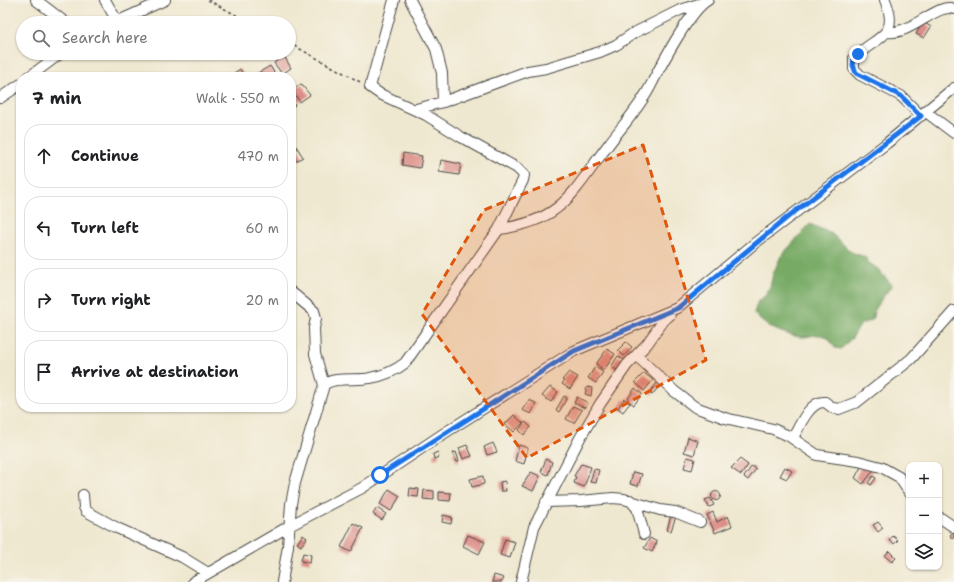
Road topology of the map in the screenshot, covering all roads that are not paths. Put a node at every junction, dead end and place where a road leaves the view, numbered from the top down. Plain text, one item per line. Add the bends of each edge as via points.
1 (36, 0) edge
2 (105, 0) edge
3 (165, 0) edge
4 (394, 0) edge
5 (410, 0) edge
6 (885, 0) edge
7 (706, 1) edge
8 (954, 9) edge
9 (57, 16) edge
10 (112, 16) edge
11 (129, 16) edge
12 (886, 32) junction
13 (52, 60) edge
14 (36, 72) edge
15 (16, 87) edge
16 (954, 88) edge
17 (0, 98) edge
18 (443, 102) junction
19 (416, 109) junction
20 (923, 114) junction
21 (954, 133) edge
22 (498, 229) junction
23 (296, 296) edge
24 (678, 308) junction
25 (954, 311) edge
26 (637, 356) junction
27 (324, 385) junction
28 (794, 438) junction
29 (906, 488) edge
30 (83, 495) dead end
31 (630, 500) junction
32 (546, 502) junction
33 (942, 519) edge
34 (700, 522) dead end
35 (290, 525) junction
36 (954, 527) edge
37 (644, 534) dead end
38 (208, 573) junction
39 (193, 582) edge
40 (282, 582) edge
41 (521, 582) edge

1 - 9 street
2 - 10 street
3 - 11 street
4 - 19 street via 370,87 380,94
5 - 18 street via 436,49 442,73
6 - 12 street via 891,22
7 - 18 street via 680,10 634,32 616,45 600,52 523,72
7 - 22 street via 663,60 645,96 566,202 554,211 528,222
8 - 12 street via 944,8 901,32
12 - 20 street via 854,58 854,69 860,75 901,96
13 - 14 street
15 - 17 street
16 - 20 street
18 - 19 street
19 - 22 street via 522,170 523,180
20 - 21 street
20 - 24 street via 778,225
22 - 27 street via 405,363 397,369 369,378 329,381
23 - 27 street via 314,311 315,354
24 - 26 street via 664,320
24 - 35 street via 574,351 362,488
25 - 28 street via 911,359 857,402 838,409 825,402 814,405
26 - 28 street via 695,407 725,418 773,429
26 - 32 street via 627,365 600,404
27 - 35 street via 295,483
28 - 29 street via 817,455 858,461 889,471 899,477
30 - 38 street via 86,511
31 - 32 street via 613,498
31 - 34 street via 675,512
31 - 37 street via 637,508
32 - 41 street via 534,527
33 - 36 street
35 - 38 street
35 - 40 street
38 - 39 street

